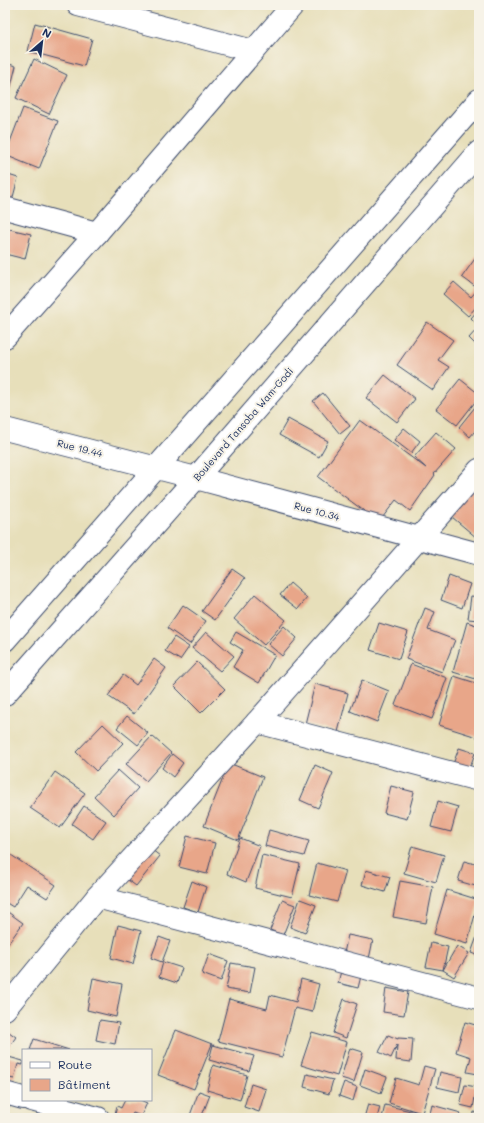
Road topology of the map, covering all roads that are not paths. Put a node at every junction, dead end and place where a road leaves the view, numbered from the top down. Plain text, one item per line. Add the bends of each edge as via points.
1 (78, 5) edge
2 (293, 5) edge
3 (253, 51) junction
4 (479, 100) edge
5 (479, 152) edge
6 (5, 208) edge
7 (97, 233) junction
8 (5, 337) edge
9 (5, 429) edge
10 (155, 468) junction
11 (479, 470) edge
12 (196, 478) junction
13 (416, 539) junction
14 (479, 554) edge
15 (5, 640) edge
16 (5, 694) edge
17 (257, 722) junction
18 (479, 780) edge
19 (97, 896) junction
20 (479, 998) edge
21 (5, 1009) edge
22 (5, 1093) edge
23 (22, 1098) edge
24 (35, 1101) edge
25 (98, 1118) edge

1 - 3 street
2 - 3 street
3 - 7 street
4 - 10 street
5 - 12 street, Boulevard Tansoba Wam-Godi
6 - 7 street
7 - 8 street
9 - 10 street, Rue 19.44
10 - 12 street, Rue 10.34
10 - 15 street
11 - 13 street
12 - 13 street, Rue 10.34
12 - 16 street, Boulevard Tansoba Wam-Godi
13 - 14 street, Rue 10.34
13 - 17 street
17 - 18 street
17 - 19 street
19 - 20 street
19 - 21 street
22 - 23 street
24 - 25 street

